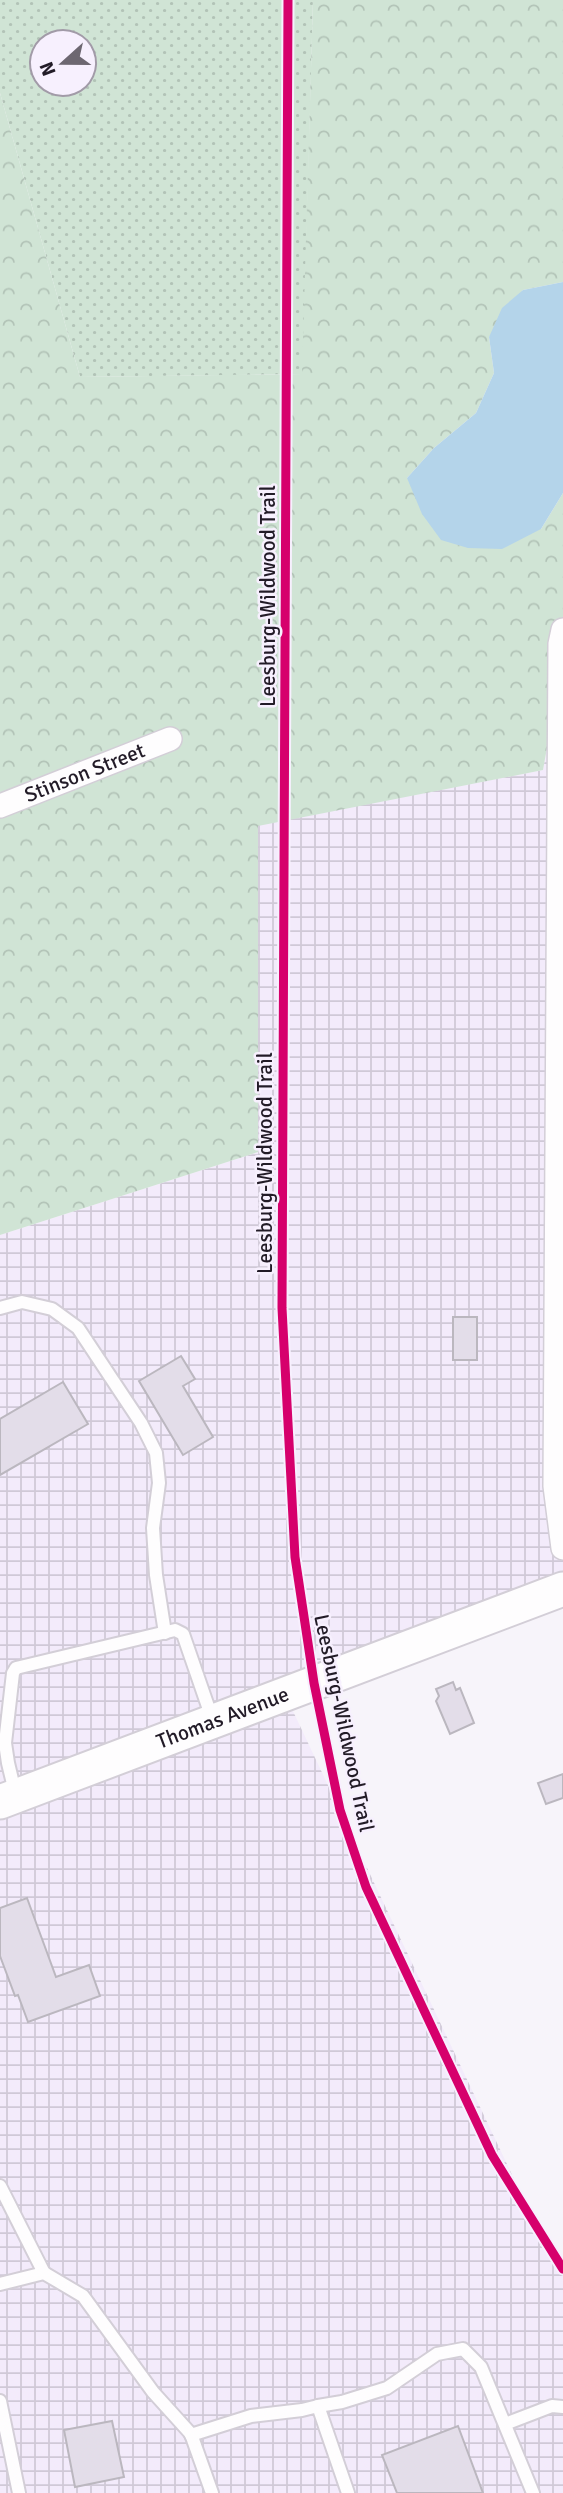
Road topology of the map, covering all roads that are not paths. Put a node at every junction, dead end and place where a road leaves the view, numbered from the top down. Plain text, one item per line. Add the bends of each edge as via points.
1 (563, 630) edge
2 (170, 739) dead end
3 (0, 806) edge
4 (560, 923) edge
5 (0, 1308) edge
6 (563, 1548) edge
7 (563, 1589) edge
8 (165, 1633) junction
9 (213, 1722) junction
10 (8, 1799) edge
11 (0, 2186) edge
12 (44, 2273) junction
13 (0, 2284) edge
14 (0, 2401) edge
15 (318, 2406) junction
16 (563, 2407) edge
17 (505, 2424) junction
18 (191, 2435) junction
19 (19, 2493) edge
20 (212, 2493) edge
21 (348, 2493) edge
22 (533, 2493) edge

1 - 4 street
2 - 3 street, Stinson Street
4 - 6 street via 555,1486
5 - 8 lane via 22,1302 52,1308 78,1328 141,1423 156,1453 159,1483 153,1528
7 - 9 street, Thomas Avenue
8 - 9 lane via 175,1630 183,1634
8 - 10 lane via 16,1668 5,1743
9 - 10 street, Thomas Avenue
11 - 12 lane
12 - 13 lane
12 - 18 lane via 83,2296 153,2392
14 - 19 lane
15 - 17 lane via 387,2388 438,2354 463,2349 481,2367
15 - 18 lane via 251,2416
15 - 21 lane
16 - 17 lane via 552,2406
17 - 22 lane
18 - 20 lane

